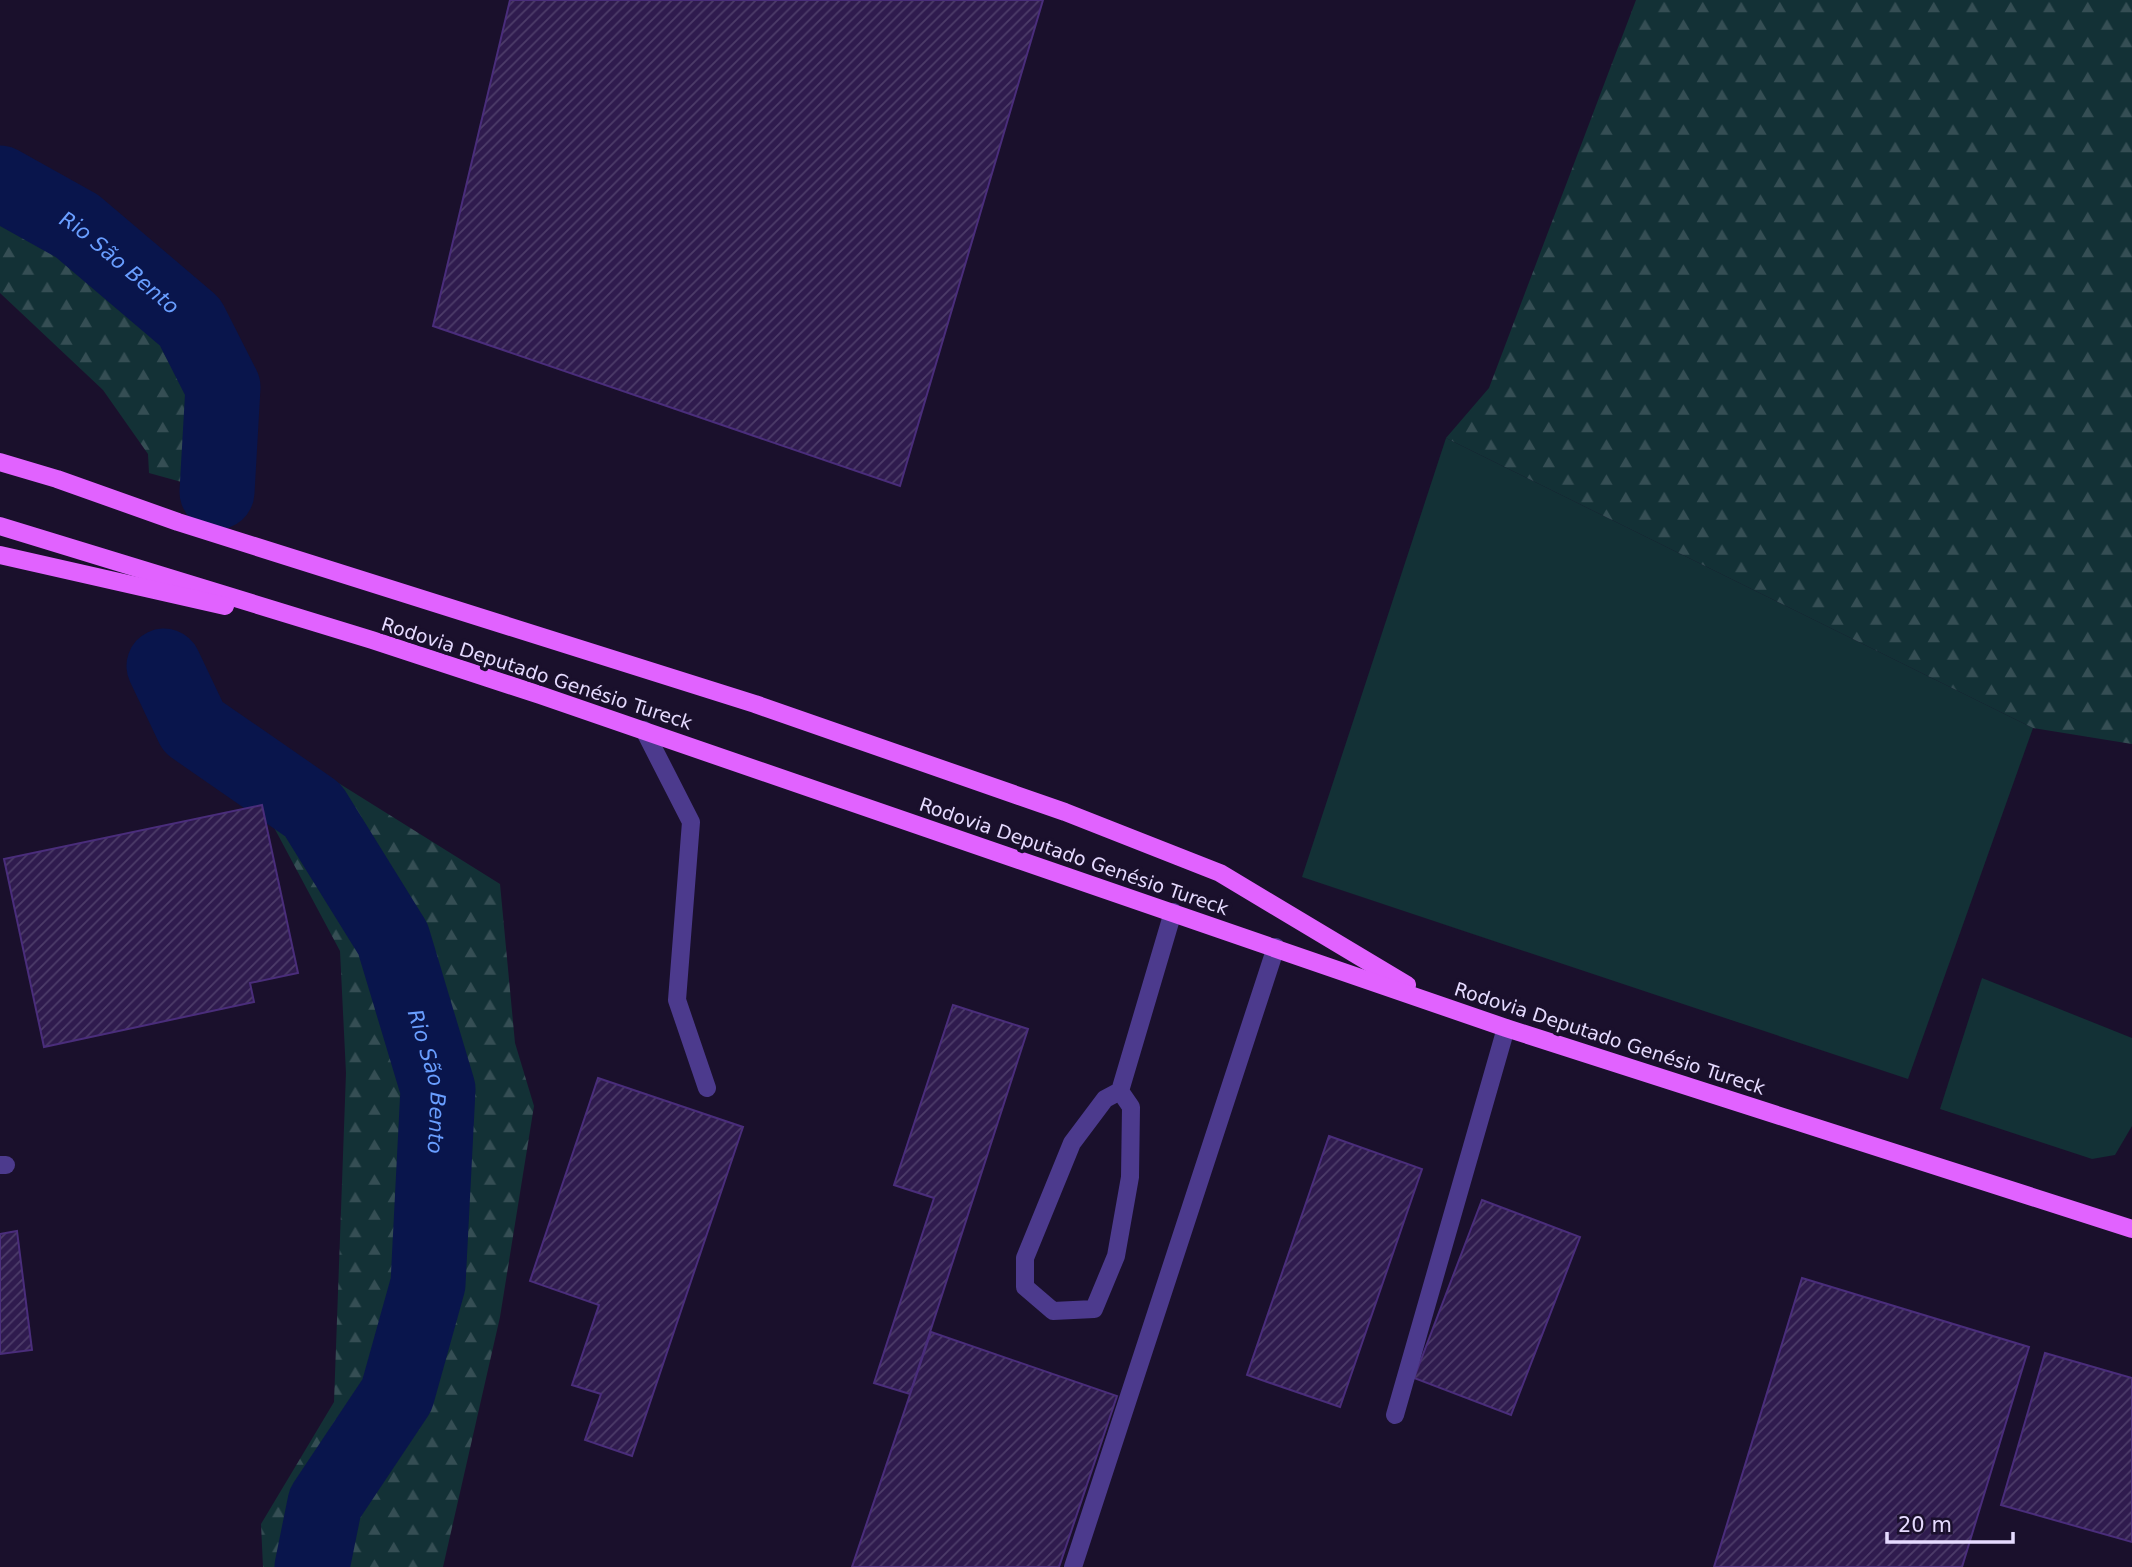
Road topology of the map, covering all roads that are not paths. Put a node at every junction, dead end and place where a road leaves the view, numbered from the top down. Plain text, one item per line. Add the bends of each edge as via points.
1 (0, 463) edge
2 (0, 526) edge
3 (0, 555) edge
4 (372, 640) junction
5 (644, 730) junction
6 (1173, 912) junction
7 (1276, 947) junction
8 (1440, 1004) junction
9 (1506, 1028) junction
10 (707, 1088) dead end
11 (1120, 1091) junction
12 (2132, 1229) edge
13 (1395, 1415) dead end
14 (1073, 1567) edge

1 - 8 main road via 755,705 1065,811 1220,873
2 - 4 main road, Rodovia Deputado Genésio Tureck
3 - 4 main road
4 - 5 main road, Rodovia Deputado Genésio Tureck
5 - 6 main road, Rodovia Deputado Genésio Tureck
5 - 10 lane via 691,822 677,1000
6 - 7 main road, Rodovia Deputado Genésio Tureck
6 - 11 lane
7 - 8 main road, Rodovia Deputado Genésio Tureck
7 - 14 lane
8 - 9 main road, Rodovia Deputado Genésio Tureck
9 - 12 main road, Rodovia Deputado Genésio Tureck
9 - 13 lane
11 - 11 lane via 1131,1107 1130,1177 1116,1256 1094,1309 1053,1311 1026,1287 1025,1258 1072,1143 1105,1099

